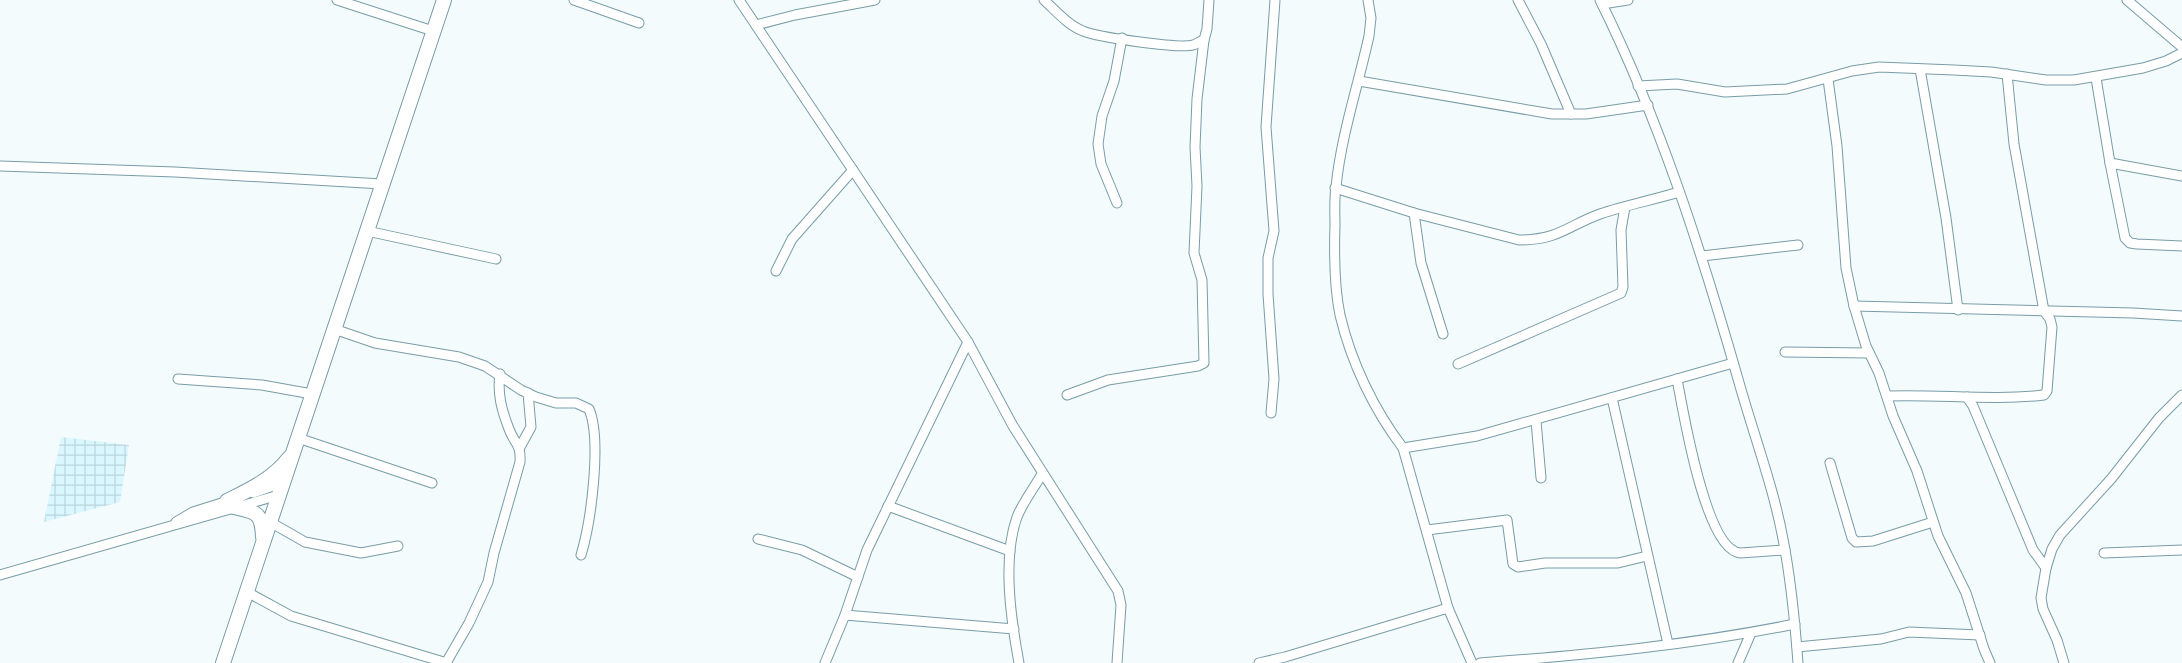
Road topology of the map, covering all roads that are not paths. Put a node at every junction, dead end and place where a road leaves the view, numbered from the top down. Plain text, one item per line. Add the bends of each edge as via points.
1 (337, 0) edge
2 (444, 0) edge
3 (574, 0) edge
4 (739, 0) edge
5 (875, 0) edge
6 (1044, 0) edge
7 (1209, 0) edge
8 (1275, 0) edge
9 (1368, 0) edge
10 (1518, 0) edge
11 (1628, 0) edge
12 (2127, 0) edge
13 (1601, 2) edge
14 (639, 22) dead end
15 (756, 25) junction
16 (433, 31) junction
17 (1122, 38) junction
18 (1204, 40) junction
19 (2182, 47) edge
20 (2182, 53) edge
21 (1920, 69) junction
22 (2007, 74) junction
23 (1828, 78) junction
24 (2096, 78) junction
25 (1359, 81) junction
26 (1638, 86) junction
27 (1648, 105) junction
28 (1571, 114) junction
29 (2110, 164) junction
30 (0, 166) edge
31 (853, 170) junction
32 (2182, 176) edge
33 (382, 184) junction
34 (1335, 188) junction
35 (1679, 192) junction
36 (1117, 203) dead end
37 (1625, 207) junction
38 (1414, 213) junction
39 (367, 231) junction
40 (1798, 245) dead end
41 (2182, 246) edge
42 (1702, 256) junction
43 (496, 259) dead end
44 (776, 271) dead end
45 (1854, 306) junction
46 (1958, 310) junction
47 (2044, 310) junction
48 (2182, 316) edge
49 (334, 329) junction
50 (1443, 334) dead end
51 (968, 342) junction
52 (1785, 352) dead end
53 (1869, 353) junction
54 (1734, 363) junction
55 (1458, 364) dead end
56 (500, 374) junction
57 (178, 379) dead end
58 (1677, 379) junction
59 (528, 393) junction
60 (312, 394) junction
61 (1067, 395) dead end
62 (2182, 395) edge
63 (1887, 396) junction
64 (1967, 397) junction
65 (1612, 398) junction
66 (1980, 398) junction
67 (1973, 406) junction
68 (1271, 413) dead end
69 (1536, 421) junction
70 (298, 438) junction
71 (520, 447) junction
72 (1403, 448) junction
73 (292, 453) junction
74 (1830, 463) dead end
75 (1042, 474) junction
76 (1541, 478) dead end
77 (432, 483) dead end
78 (280, 489) junction
79 (230, 504) junction
80 (888, 506) junction
81 (270, 522) junction
82 (1934, 522) junction
83 (1427, 530) junction
84 (758, 539) dead end
85 (264, 544) junction
86 (398, 546) dead end
87 (1785, 550) junction
88 (2182, 550) edge
89 (1010, 551) junction
90 (2104, 553) dead end
91 (581, 555) dead end
92 (1647, 556) junction
93 (2046, 568) junction
94 (0, 575) edge
95 (858, 577) junction
96 (247, 592) junction
97 (1448, 608) junction
98 (845, 615) junction
99 (1795, 624) junction
100 (1014, 629) junction
101 (1752, 633) junction
102 (1980, 635) junction
103 (1668, 644) junction
104 (1797, 647) junction
105 (1561, 660) edge
106 (223, 663) edge
107 (447, 663) edge
108 (825, 663) edge
109 (1019, 663) edge
110 (1118, 663) edge
111 (1259, 663) edge
112 (1472, 663) edge
113 (1480, 663) edge
114 (1738, 663) edge
115 (1798, 663) edge
116 (1990, 663) edge
117 (2064, 663) edge

1 - 16 street
2 - 16 highway
3 - 14 street
4 - 15 street
5 - 15 street
6 - 17 street via 1084,32
7 - 18 street
8 - 68 street via 1266,127 1274,231 1268,258 1274,379
9 - 25 street via 1371,18
10 - 28 street
11 - 13 street
12 - 19 street
13 - 26 street
15 - 31 street
16 - 33 highway
17 - 18 street via 1175,45 1193,45
17 - 36 street via 1098,144 1100,164
18 - 61 street via 1197,99 1194,253 1202,280 1204,363 1108,380
20 - 24 street via 2144,68
21 - 22 street
21 - 23 street via 1862,68
21 - 46 street
22 - 24 street via 2046,80
22 - 47 street via 2014,144
23 - 26 street via 1787,89 1739,92 1677,84
23 - 45 street via 1837,146 1846,268
24 - 29 street
25 - 28 street
25 - 34 street
26 - 27 street
27 - 28 street
27 - 35 street
29 - 32 street
29 - 41 street via 2125,238 2137,244
30 - 33 street
31 - 44 street via 792,239
31 - 51 street
33 - 39 highway
34 - 38 street
34 - 72 street via 1334,265 1340,314 1349,349 1372,399
35 - 37 street
35 - 42 street
37 - 38 street via 1597,215 1558,234 1533,240 1519,240
37 - 55 street via 1621,230 1621,293
38 - 50 street via 1421,263
39 - 43 street
39 - 49 highway
40 - 42 street
42 - 54 street
45 - 46 street
45 - 53 street
46 - 47 street
47 - 48 street
47 - 66 street via 2052,327 2046,394
49 - 56 street via 375,343 459,357
49 - 60 highway
51 - 75 street
51 - 80 street
52 - 53 street
53 - 63 street
54 - 58 street
54 - 87 street via 1763,458
56 - 59 street
56 - 71 street via 498,388 502,408 512,437
57 - 60 street via 262,385
58 - 65 street
58 - 87 street via 1689,444 1705,499 1724,543 1734,553 1740,554
59 - 71 street via 531,427
59 - 91 street via 556,403 585,406 592,415 594,467
60 - 70 highway
62 - 93 street via 2158,418 2111,479 2060,535
63 - 64 street
63 - 82 street
64 - 66 street
64 - 67 street
65 - 69 street
65 - 92 street
66 - 67 street
67 - 93 street via 2033,550
69 - 72 street via 1477,436
69 - 76 street
70 - 73 highway
70 - 77 street
71 - 107 street via 518,470 488,582
72 - 83 street
73 - 78 highway
73 - 79 highway via 277,471
74 - 82 street via 1852,538 1856,542 1873,541
75 - 89 street via 1018,516
75 - 110 street via 1118,591 1121,605
78 - 79 street
78 - 81 highway
79 - 85 highway via 259,516
79 - 94 street via 196,520
80 - 89 street
80 - 95 street
81 - 85 highway
81 - 86 street via 306,542 362,552
82 - 102 street via 1966,593
83 - 92 street via 1507,520 1513,564 1518,567 1618,563
83 - 97 street
84 - 95 street via 802,550
85 - 96 highway
87 - 99 street
88 - 90 street
89 - 100 street
92 - 103 street
93 - 117 street via 2041,598 2043,610
95 - 98 street
96 - 106 highway
96 - 107 street via 291,616
97 - 111 street
97 - 112 street
98 - 100 street
98 - 108 street
99 - 101 street
99 - 104 street
100 - 109 street
101 - 103 street
101 - 114 street
102 - 104 street via 1909,632
102 - 116 street
103 - 105 street
104 - 115 street
105 - 113 street

